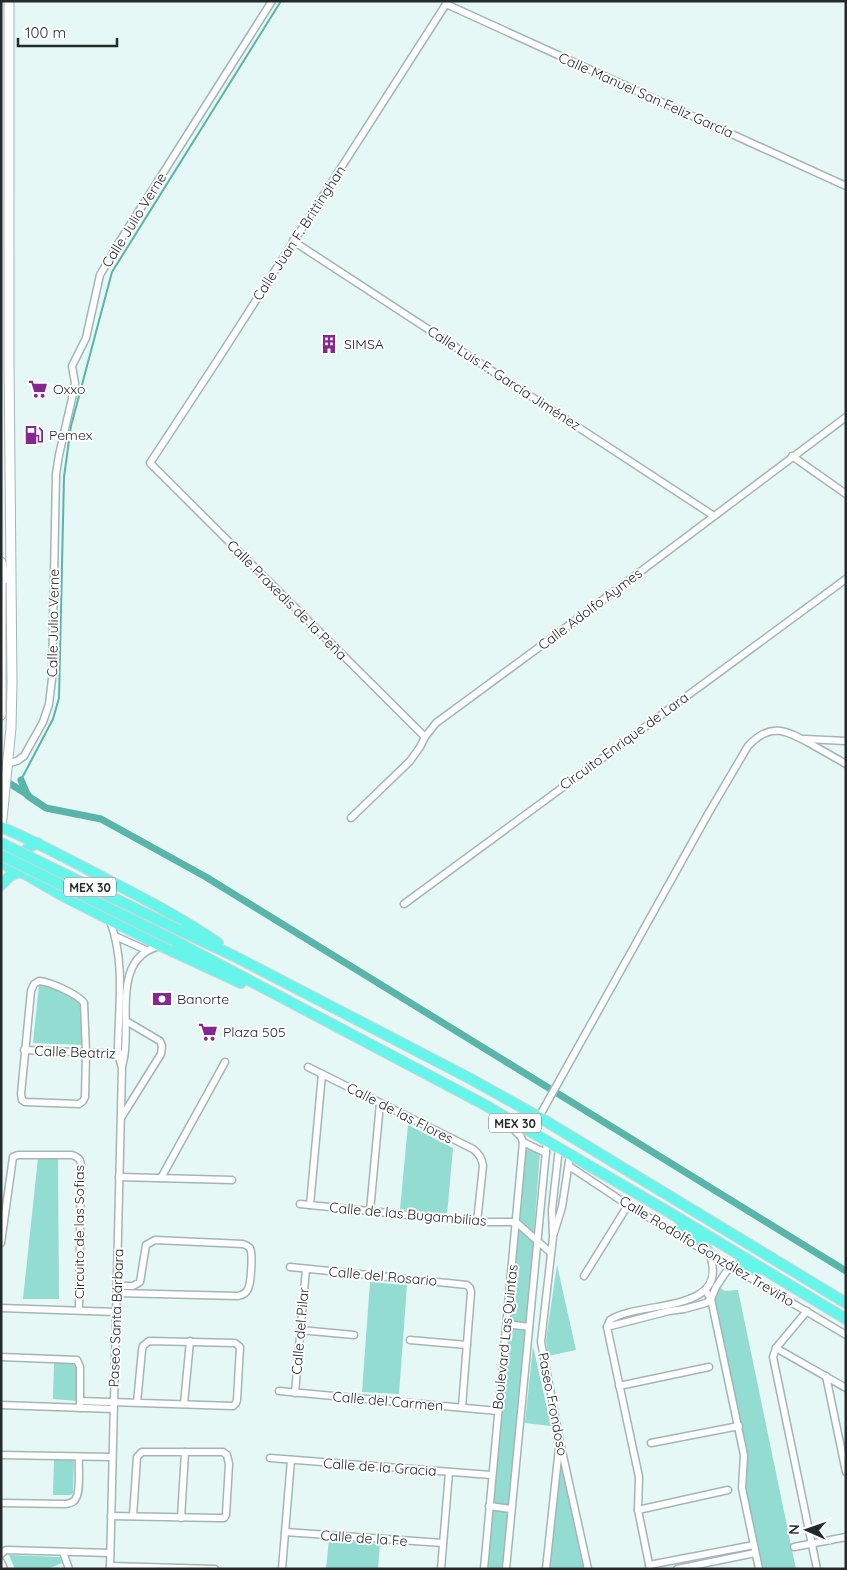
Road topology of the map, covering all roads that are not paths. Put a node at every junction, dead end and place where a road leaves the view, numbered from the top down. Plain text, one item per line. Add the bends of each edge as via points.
1 (10, 1) edge
2 (272, 1) edge
3 (447, 3) edge
4 (1, 147) edge
5 (846, 186) edge
6 (10, 196) junction
7 (6, 227) edge
8 (293, 241) junction
9 (846, 418) edge
10 (792, 456) junction
11 (150, 463) joint
12 (1, 474) edge
13 (846, 494) edge
14 (714, 516) junction
15 (11, 532) junction
16 (1, 562) edge
17 (1, 575) edge
18 (846, 579) edge
19 (12, 605) junction
20 (12, 668) junction
21 (2, 676) edge
22 (12, 683) junction
23 (1, 715) edge
24 (425, 736) junction
25 (801, 739) junction
26 (846, 741) edge
27 (845, 762) edge
28 (8, 766) junction
29 (351, 818) dead end
30 (1, 828) edge
31 (1, 843) edge
32 (38, 843) junction
33 (1, 854) edge
34 (1, 864) edge
35 (22, 873) junction
36 (1, 885) edge
37 (404, 904) dead end
38 (110, 919) junction
39 (116, 936) junction
40 (161, 946) junction
41 (146, 950) junction
42 (234, 956) junction
43 (286, 1000) junction
44 (126, 1020) junction
45 (24, 1050) junction
46 (86, 1053) junction
47 (118, 1054) junction
48 (126, 1054) junction
49 (225, 1062) dead end
50 (308, 1067) dead end
51 (122, 1068) junction
52 (322, 1074) junction
53 (380, 1103) junction
54 (499, 1114) junction
55 (539, 1117) junction
56 (121, 1119) junction
57 (523, 1142) junction
58 (547, 1142) junction
59 (559, 1148) junction
60 (546, 1153) junction
61 (570, 1155) junction
62 (568, 1166) junction
63 (119, 1177) junction
64 (161, 1178) junction
65 (232, 1180) dead end
66 (555, 1180) junction
67 (566, 1180) junction
68 (553, 1196) junction
69 (564, 1197) junction
70 (300, 1204) dead end
71 (310, 1205) junction
72 (628, 1205) junction
73 (370, 1211) junction
74 (672, 1214) junction
75 (477, 1222) junction
76 (516, 1222) junction
77 (553, 1237) junction
78 (538, 1242) junction
79 (1, 1243) edge
80 (551, 1253) junction
81 (709, 1253) junction
82 (290, 1267) dead end
83 (731, 1267) junction
84 (306, 1269) junction
85 (768, 1273) junction
86 (584, 1276) dead end
87 (117, 1290) junction
88 (706, 1291) junction
89 (712, 1299) junction
90 (846, 1303) edge
91 (1, 1308) edge
92 (79, 1310) junction
93 (807, 1310) junction
94 (116, 1312) junction
95 (846, 1319) edge
96 (507, 1324) junction
97 (529, 1327) junction
98 (607, 1327) junction
99 (300, 1330) junction
100 (354, 1335) dead end
101 (846, 1335) edge
102 (410, 1340) dead end
103 (190, 1341) junction
104 (468, 1345) junction
105 (776, 1348) junction
106 (1, 1357) edge
107 (709, 1367) dead end
108 (826, 1376) junction
109 (619, 1386) junction
110 (846, 1388) edge
111 (279, 1391) dead end
112 (295, 1392) junction
113 (137, 1403) junction
114 (80, 1404) junction
115 (184, 1404) junction
116 (1, 1405) edge
117 (113, 1406) junction
118 (462, 1407) junction
119 (498, 1411) junction
120 (739, 1426) junction
121 (560, 1442) junction
122 (651, 1443) dead end
123 (185, 1452) junction
124 (1, 1455) edge
125 (79, 1457) junction
126 (112, 1457) junction
127 (270, 1458) dead end
128 (291, 1460) junction
129 (449, 1472) junction
130 (846, 1472) edge
131 (491, 1475) junction
132 (728, 1490) dead end
133 (1, 1503) edge
134 (490, 1506) junction
135 (511, 1509) junction
136 (638, 1510) junction
137 (111, 1516) junction
138 (133, 1516) junction
139 (181, 1518) junction
140 (285, 1532) junction
141 (846, 1537) edge
142 (443, 1543) junction
143 (812, 1543) junction
144 (754, 1545) junction
145 (794, 1547) dead end
146 (63, 1552) junction
147 (110, 1553) junction
148 (755, 1553) junction
149 (1, 1554) edge
150 (703, 1555) junction
151 (1, 1562) edge
152 (705, 1566) edge
153 (649, 1567) edge
154 (67, 1568) edge
155 (110, 1568) edge
156 (4, 1569) edge
157 (215, 1569) edge
158 (282, 1569) edge
159 (441, 1569) edge
160 (484, 1569) edge
161 (506, 1569) edge
162 (546, 1569) edge
163 (588, 1569) edge
164 (677, 1569) edge
165 (759, 1569) edge
166 (818, 1569) edge

1 - 6 main road
2 - 28 street, Calle Julio Verne via 100,275 86,338 72,366 75,384 56,474 51,694 43,722 24,756
3 - 5 street, Calle Manuel San Feliz García
3 - 8 street, Calle Juan F. Brittinghan
4 - 6 main road via 5,152 6,189
6 - 7 main road
7 - 15 main road
8 - 11 street, Calle Juan F. Brittinghan
8 - 14 street, Calle Luis F. García Jiménez
9 - 10 street, Calle Adolfo Aymes
10 - 13 street
10 - 14 street, Calle Adolfo Aymes
11 - 24 street, Calle Praxedis de la Peña
12 - 15 main road via 5,480
14 - 24 street, Calle Adolfo Aymes via 436,723
15 - 19 main road
16 - 19 main road via 5,595
17 - 21 main road
18 - 37 street, Circuito Enrique de Lara
19 - 20 main road
20 - 21 street
20 - 22 main road
21 - 22 street
21 - 23 main road
22 - 28 main road
24 - 29 street, Calle Adolfo Aymes via 410,761
25 - 26 street
25 - 27 street
25 - 55 street via 780,730 756,737 748,746
28 - 30 main road
30 - 32 main road
31 - 42 main road, MEX 30, bridge
32 - 35 main road via 22,855
32 - 42 main road via 175,916
33 - 43 main road, MEX 30, bridge
34 - 35 main road
35 - 36 main road via 10,876
35 - 38 main road
38 - 39 street, Paseo Santa Bárbara
38 - 40 main road
39 - 41 street
39 - 47 street, Paseo Santa Bárbara via 120,968
40 - 41 street
40 - 43 main road
41 - 44 street, Paseo Santa Bárbara via 130,971
42 - 55 main road, MEX 30
43 - 54 main road, MEX 30
44 - 48 street, Paseo Santa Bárbara
44 - 56 street via 160,1041 162,1046 161,1054
45 - 46 street, Calle Beatriz
45 - 46 street via 21,1098 25,1102 79,1104 83,1101 86,1097
45 - 46 street via 31,991 38,981 80,998 84,1003
46 - 47 street, Calle Beatriz
47 - 48 street, Calle Beatriz
47 - 51 street, Paseo Santa Bárbara
48 - 51 street, Paseo Santa Bárbara
49 - 64 street
50 - 52 street, Calle de las Flores
51 - 56 street, Paseo Santa Bárbara
52 - 53 street, Calle de las Flores
52 - 71 street
53 - 73 street
53 - 75 street, Calle de las Flores via 479,1154 483,1166
54 - 57 street
54 - 58 main road, MEX 30
55 - 90 main road, MEX 30
56 - 63 street, Paseo Santa Bárbara
57 - 60 street
57 - 76 street, Boulevard Las Quintas
58 - 59 main road, MEX 30
58 - 60 street, Boulevard Las Quintas
59 - 61 main road, MEX 30
59 - 66 street, Paseo Frondoso
60 - 78 street, Boulevard Las Quintas
61 - 62 street, Paseo Frondoso
61 - 74 main road, MEX 30
62 - 67 street, Paseo Frondoso
62 - 72 street, Calle Rodolfo González Treviño
63 - 64 street
63 - 87 street, Paseo Santa Bárbara
64 - 65 street
66 - 67 street
66 - 68 street, Paseo Frondoso
67 - 69 street, Paseo Frondoso
68 - 69 street
68 - 77 street, Paseo Frondoso
69 - 77 street, Paseo Frondoso
70 - 71 street, Calle de las Bugambilias
71 - 73 street, Calle de las Bugambilias
72 - 81 street, Calle Rodolfo González Treviño
72 - 86 street
73 - 75 street, Calle de las Bugambilias
74 - 81 main road
74 - 85 main road, MEX 30
75 - 76 street, Calle de las Bugambilias
76 - 78 street
76 - 96 street, Boulevard Las Quintas
77 - 80 street, Paseo Frondoso
78 - 80 street
78 - 97 street, Boulevard Las Quintas
79 - 92 street, Circuito de las Sofias via 13,1157 78,1157 82,1168
80 - 121 street, Paseo Frondoso via 541,1342
81 - 83 street, Calle Rodolfo González Treviño
81 - 88 street via 714,1268
82 - 84 street, Calle del Rosario
83 - 85 main road via 738,1265
83 - 89 street
83 - 93 street, Calle Rodolfo González Treviño
84 - 99 street, Calle del Pilar
84 - 104 street, Calle del Rosario via 467,1284 471,1292
85 - 95 main road, MEX 30
87 - 87 street via 238,1296 248,1289 251,1250 243,1244 155,1240 146,1245 140,1282
87 - 94 street, Paseo Santa Bárbara
88 - 89 street
88 - 98 street via 692,1299 623,1314 610,1320
89 - 98 street via 700,1306
89 - 120 street
91 - 92 street, Circuito de las Sofias
92 - 94 street, Circuito de las Sofias
93 - 101 street, Calle Rodolfo González Treviño
93 - 105 street
94 - 117 street, Paseo Santa Bárbara
96 - 97 street
96 - 119 street, Boulevard Las Quintas
97 - 135 street, Boulevard Las Quintas
98 - 109 street
99 - 100 street
99 - 112 street, Calle del Pilar
102 - 104 street
103 - 113 street via 145,1342
103 - 115 street
103 - 115 street via 235,1343 240,1347 237,1400 233,1406
104 - 118 street
105 - 108 street
105 - 143 street via 773,1357
106 - 114 street via 77,1360 80,1367
107 - 109 street
108 - 110 street
108 - 130 street
109 - 136 street via 639,1477
111 - 112 street, Calle del Carmen
112 - 118 street, Calle del Carmen
113 - 115 street
113 - 117 street
114 - 116 street
114 - 117 street
117 - 126 street, Paseo Santa Bárbara
118 - 119 street, Calle del Carmen
119 - 131 street, Boulevard Las Quintas
120 - 122 street
120 - 144 street via 744,1455 742,1488
121 - 162 street
121 - 163 street, Paseo Frondoso
123 - 138 street via 139,1454
123 - 139 street
123 - 139 street via 223,1452 227,1455 226,1515 224,1518
124 - 125 street
125 - 126 street
125 - 133 street via 77,1497 74,1501 66,1504
126 - 137 street, Paseo Santa Bárbara
127 - 128 street, Calle de la Gracia
128 - 129 street, Calle de la Gracia
128 - 140 street
129 - 131 street, Calle de la Gracia
129 - 142 street
131 - 134 street, Boulevard Las Quintas
132 - 136 street
134 - 135 street
134 - 160 street, Boulevard Las Quintas
135 - 161 street, Boulevard Las Quintas
136 - 153 street
137 - 138 street
137 - 147 street, Paseo Santa Bárbara
138 - 139 street
140 - 142 street, Calle de la Fe
140 - 158 street
141 - 143 street
142 - 159 street
143 - 145 street
143 - 166 street
144 - 148 street
144 - 150 street
146 - 147 street
146 - 149 street via 6,1550
146 - 154 street
147 - 155 street, Paseo Santa Bárbara
148 - 152 street
148 - 165 street
150 - 152 street
150 - 153 street
151 - 156 street
152 - 164 street
155 - 157 street

